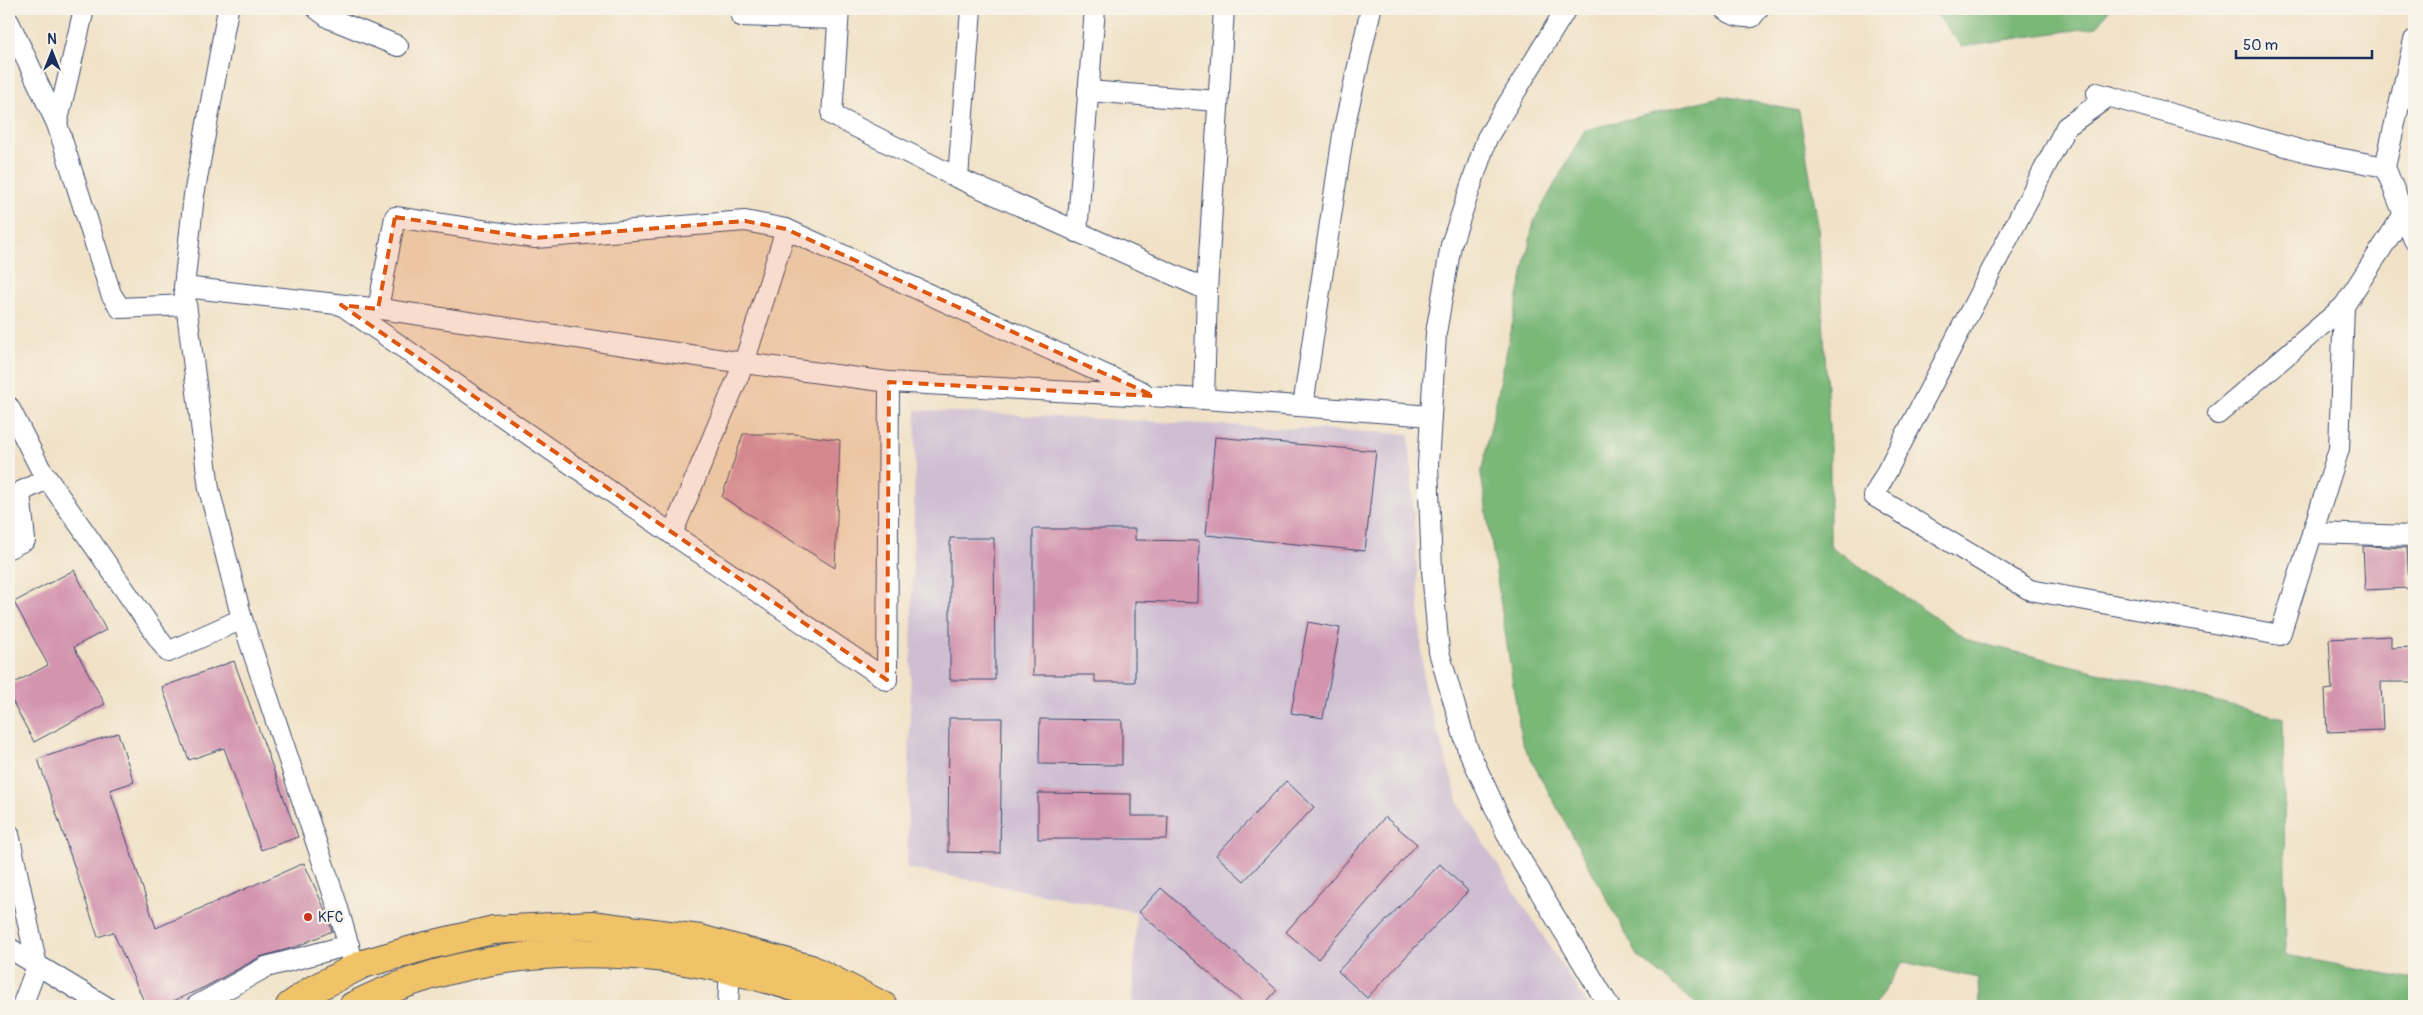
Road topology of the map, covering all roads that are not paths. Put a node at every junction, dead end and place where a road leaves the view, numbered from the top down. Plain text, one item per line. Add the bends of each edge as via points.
1 (84, 9) edge
2 (228, 9) edge
3 (317, 9) edge
4 (971, 9) edge
5 (1094, 9) edge
6 (1224, 9) edge
7 (1370, 9) edge
8 (1566, 9) edge
9 (1724, 9) edge
10 (1758, 9) edge
11 (838, 14) edge
12 (741, 16) dead end
13 (9, 22) edge
14 (2414, 40) edge
15 (398, 46) dead end
16 (1088, 91) junction
17 (1218, 101) junction
18 (57, 124) junction
19 (2385, 167) junction
20 (958, 178) junction
21 (2404, 214) junction
22 (786, 229) junction
23 (1077, 232) junction
24 (2414, 240) edge
25 (1207, 290) junction
26 (185, 296) junction
27 (341, 305) junction
28 (2344, 306) junction
29 (378, 309) junction
30 (744, 363) junction
31 (889, 382) junction
32 (1154, 396) junction
33 (1204, 399) junction
34 (1303, 406) junction
35 (9, 407) edge
36 (2218, 414) dead end
37 (1431, 416) junction
38 (47, 479) junction
39 (2312, 533) junction
40 (672, 534) junction
41 (2414, 536) edge
42 (9, 548) edge
43 (242, 619) junction
44 (9, 834) edge
45 (9, 948) edge
46 (352, 956) junction
47 (37, 966) junction
48 (730, 970) junction
49 (22, 1006) edge
50 (105, 1006) edge
51 (196, 1006) edge
52 (290, 1006) edge
53 (353, 1006) edge
54 (728, 1006) edge
55 (843, 1006) edge
56 (883, 1006) edge
57 (1609, 1006) edge

1 - 18 street
2 - 26 street via 194,195
3 - 15 street via 329,18
4 - 20 street
5 - 16 street
6 - 17 street
7 - 34 street via 1344,128
8 - 37 street via 1487,138 1451,245 1436,332
9 - 10 street via 1745,18 1752,17
11 - 12 street
11 - 20 street via 832,115
13 - 18 street
14 - 19 street
16 - 17 street
16 - 23 street
17 - 25 street
18 - 26 street via 111,294 120,308
19 - 21 street
19 - 39 street via 2306,152 2101,94 2066,127 1874,496 2030,590 2280,635
20 - 23 street
21 - 24 street
21 - 28 street
22 - 29 street via 745,221 534,238 395,217
22 - 30 street
22 - 32 street
23 - 25 street
25 - 33 street
26 - 27 street
26 - 43 street via 209,489
27 - 29 street
27 - 40 street
28 - 36 street
28 - 39 street via 2339,449
29 - 30 street
30 - 31 street
30 - 40 street
31 - 32 street
31 - 40 street via 887,680
32 - 33 street
33 - 34 street
34 - 37 street
35 - 38 street
37 - 57 street via 1428,465 1431,560 1439,652 1467,747 1513,847
38 - 42 street via 20,492 25,540
38 - 43 street via 168,652
39 - 41 street
43 - 46 street
44 - 47 street
45 - 47 street
46 - 51 street via 266,967
46 - 52 highway
46 - 56 highway via 430,945 493,930 591,925 700,939 811,970
47 - 49 street
47 - 50 street
48 - 53 highway via 652,956 606,952 551,953 426,976
48 - 54 street
48 - 55 highway via 782,981

